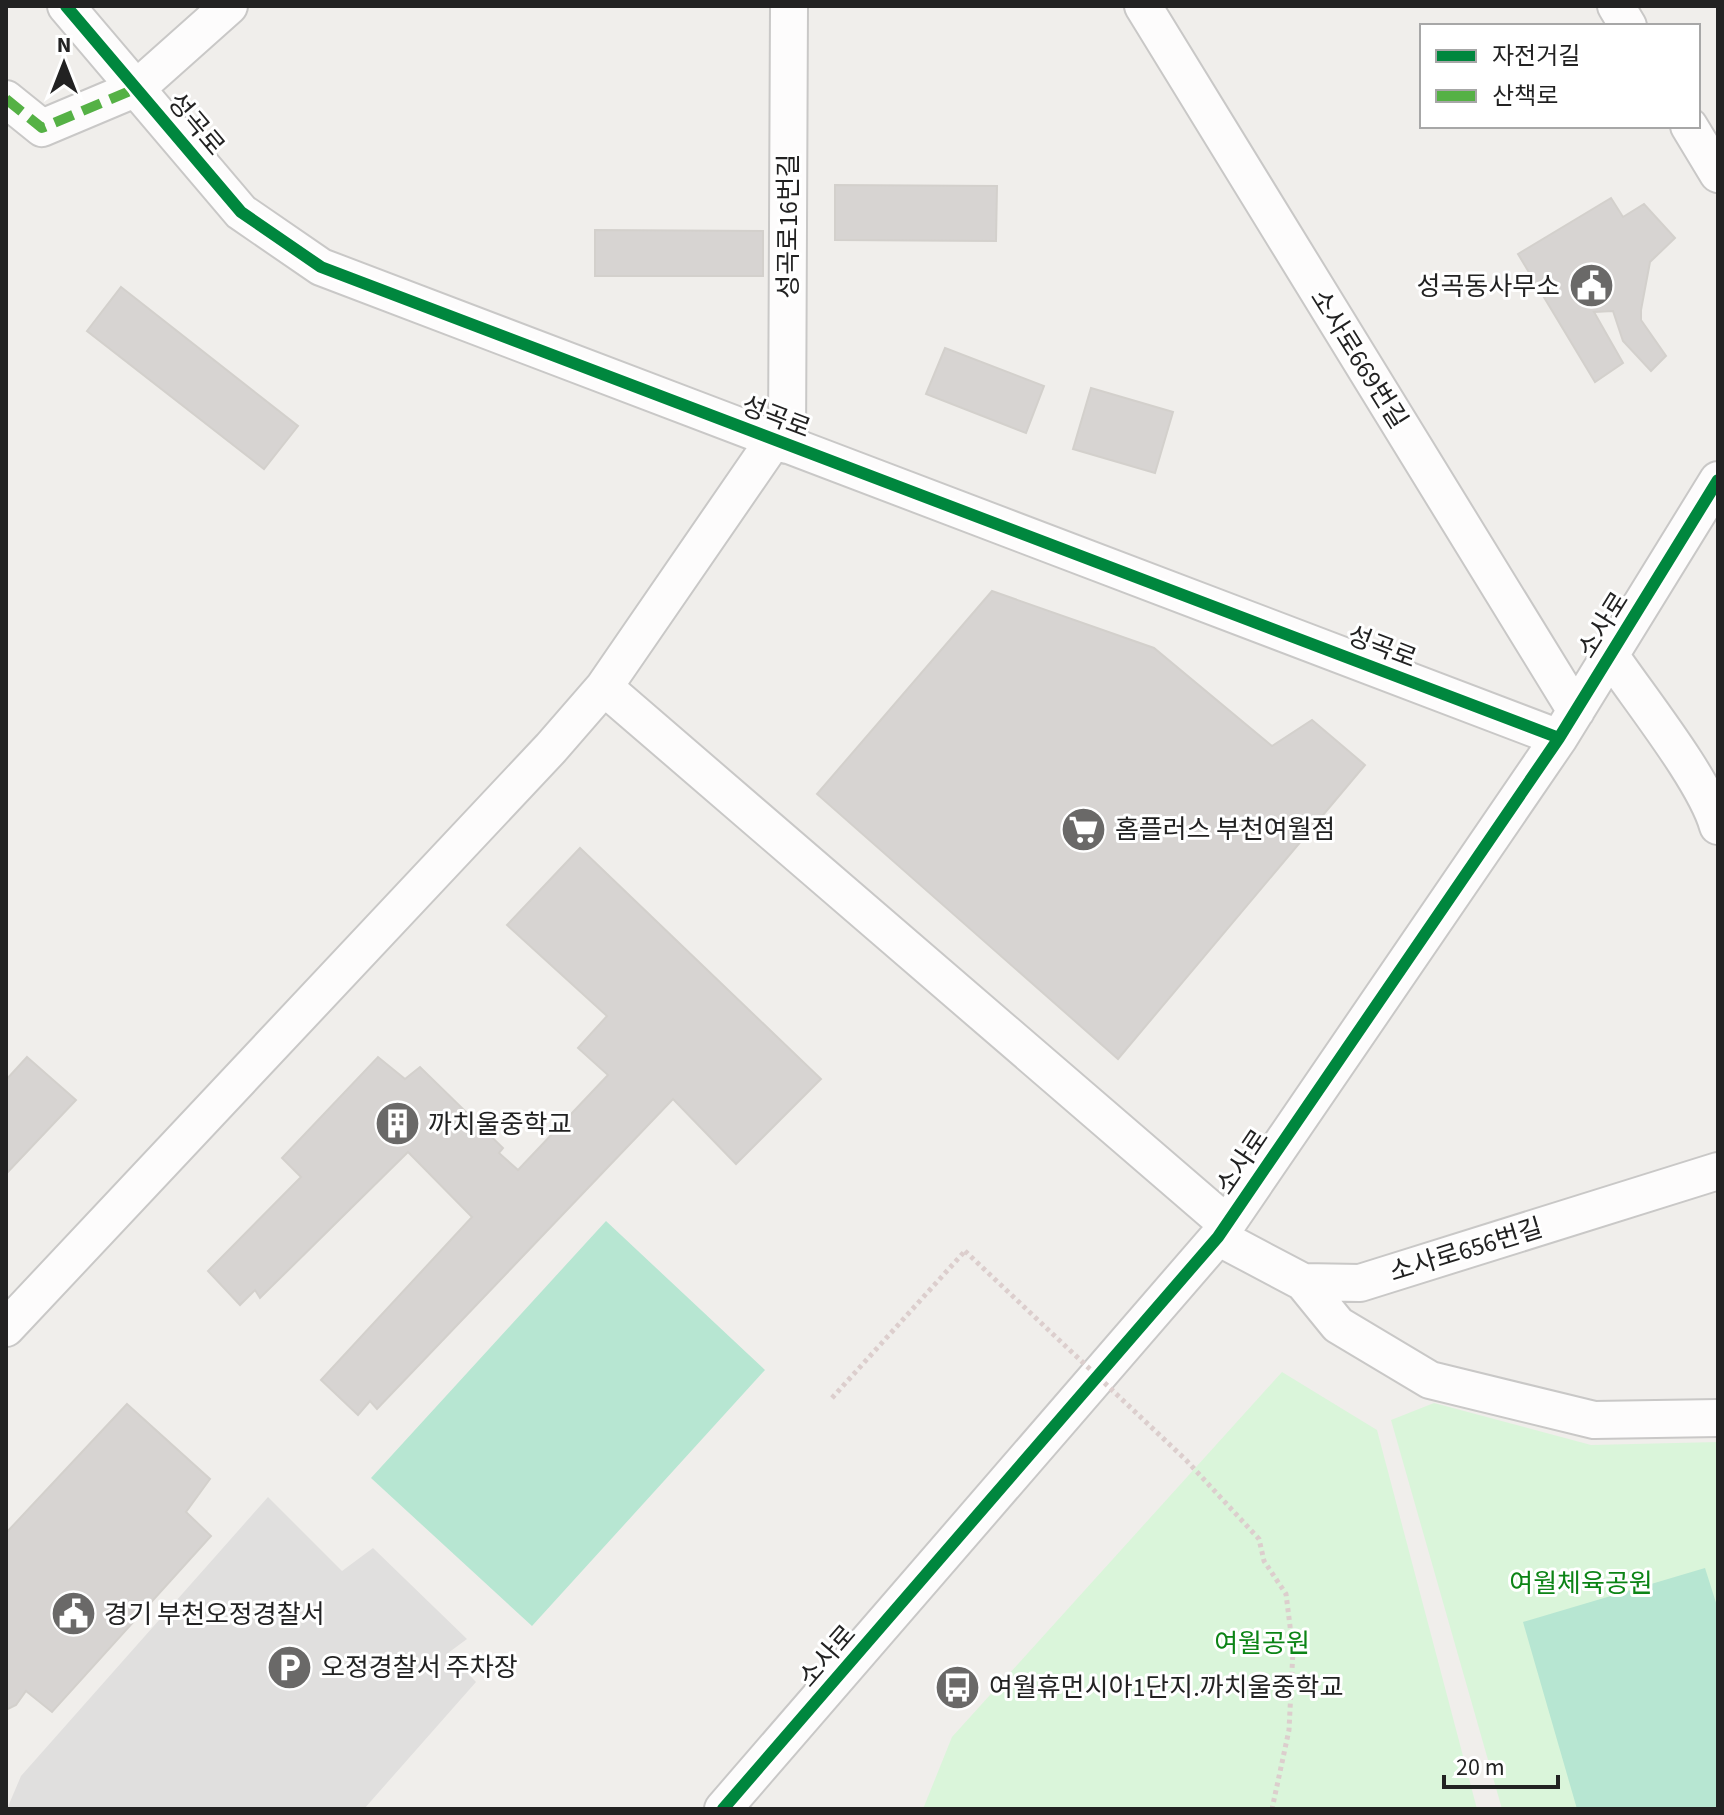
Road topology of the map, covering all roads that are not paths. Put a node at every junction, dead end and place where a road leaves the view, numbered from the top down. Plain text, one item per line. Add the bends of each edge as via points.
1 (66, 6) edge
2 (229, 6) edge
3 (789, 6) edge
4 (1143, 6) edge
5 (1616, 6) edge
6 (1627, 24) edge
7 (137, 88) junction
8 (6, 99) edge
9 (1690, 128) edge
10 (1718, 174) edge
11 (781, 442) junction
12 (1718, 480) edge
13 (1610, 655) junction
14 (604, 687) junction
15 (1568, 724) junction
16 (1718, 826) edge
17 (1718, 1171) edge
18 (1223, 1230) junction
19 (1303, 1282) junction
20 (6, 1328) edge
21 (1718, 1418) edge
22 (723, 1809) edge

1 - 7 street, 성곡로
2 - 7 street
3 - 11 street, 성곡로16번길
4 - 15 street, 소사로669번길
5 - 6 street
7 - 8 street via 42,128
7 - 11 street, 성곡로 via 241,212 321,267
9 - 10 street
11 - 14 street
11 - 15 street, 성곡로
12 - 13 street, 소사로
13 - 15 street, 소사로
13 - 16 street, 소사로
14 - 18 street, 소사로656번길
14 - 20 street
15 - 18 street, 소사로
17 - 19 street, 소사로656번길 via 1360,1283
18 - 19 street, 소사로656번길
18 - 22 street, 소사로
19 - 21 street via 1338,1325 1430,1380 1594,1420

